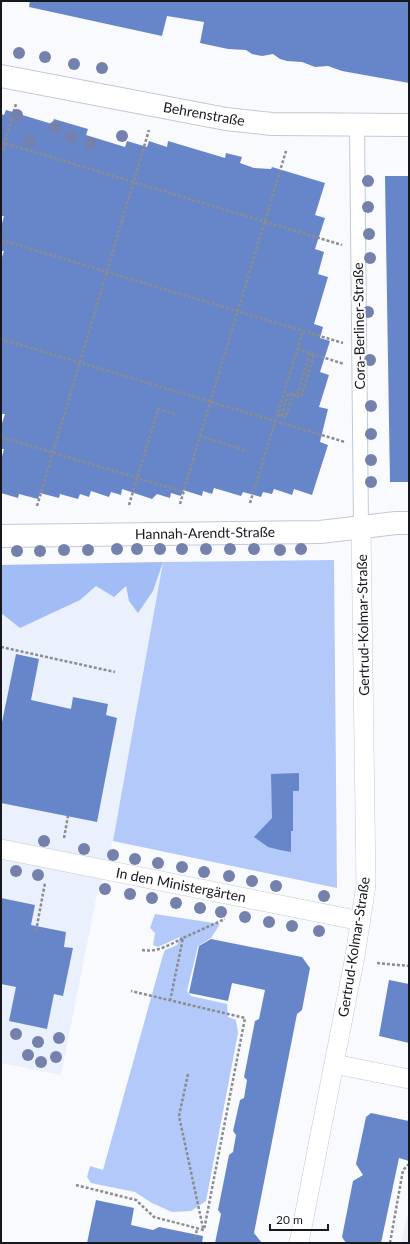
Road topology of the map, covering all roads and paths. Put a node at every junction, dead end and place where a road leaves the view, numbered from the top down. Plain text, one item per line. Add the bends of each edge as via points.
1 (1, 76) edge
2 (16, 104) dead end
3 (357, 125) junction
4 (409, 125) edge
5 (150, 130) dead end
6 (3, 142) edge
7 (286, 151) dead end
8 (1, 155) edge
9 (134, 182) junction
10 (265, 222) junction
11 (1, 240) edge
12 (358, 250) junction
13 (107, 272) junction
14 (238, 312) junction
15 (303, 331) junction
16 (1, 339) edge
17 (359, 348) junction
18 (297, 349) junction
19 (310, 354) junction
20 (314, 355) junction
21 (80, 363) junction
22 (359, 368) junction
23 (293, 394) junction
24 (297, 396) junction
25 (211, 402) junction
26 (175, 414) dead end
27 (282, 414) junction
28 (278, 415) dead end
29 (275, 422) junction
30 (1, 437) edge
31 (201, 437) junction
32 (360, 447) junction
33 (248, 451) dead end
34 (53, 453) junction
35 (137, 478) junction
36 (184, 492) junction
37 (250, 503) dead end
38 (180, 504) dead end
39 (129, 505) dead end
40 (37, 506) dead end
41 (409, 523) edge
42 (361, 528) junction
43 (1, 536) edge
44 (1, 647) edge
45 (115, 672) dead end
46 (68, 816) dead end
47 (64, 838) dead end
48 (1, 849) edge
49 (45, 883) dead end
50 (225, 919) dead end
51 (361, 921) junction
52 (36, 931) dead end
53 (184, 938) junction
54 (142, 950) dead end
55 (377, 963) dead end
56 (409, 966) edge
57 (131, 991) dead end
58 (170, 1001) junction
59 (334, 1064) junction
60 (188, 1074) dead end
61 (409, 1079) edge
62 (409, 1164) edge
63 (76, 1185) dead end
64 (196, 1229) junction
65 (204, 1230) junction
66 (195, 1238) dead end
67 (299, 1243) edge
68 (390, 1243) edge

1 - 3 main road, Behrenstraße via 226,119 272,124
2 - 6 path
3 - 4 main road, Behrenstraße
3 - 12 street, Cora-Berliner-Straße
5 - 9 path
6 - 8 path
6 - 9 path
7 - 10 path
9 - 10 path
9 - 13 path
10 - 12 path
10 - 14 path
11 - 13 path
12 - 17 street, Cora-Berliner-Straße
13 - 14 path
13 - 21 path
14 - 15 path
14 - 25 path
15 - 17 path
15 - 18 path
16 - 21 path
17 - 22 street, Cora-Berliner-Straße
18 - 19 path
18 - 29 path
19 - 20 path
19 - 24 path
20 - 22 path
20 - 24 path via 301,397
21 - 25 path
21 - 34 path
22 - 32 street, Cora-Berliner-Straße
23 - 24 path
23 - 27 path via 288,393
23 - 27 path via 286,417
25 - 29 path
25 - 31 path
26 - 35 path via 158,409
27 - 28 path
29 - 32 path
29 - 37 path
30 - 34 path
31 - 33 path
31 - 36 path
32 - 42 street, Cora-Berliner-Straße
34 - 35 path
34 - 40 path
35 - 36 path
35 - 39 path
36 - 38 path
41 - 42 main road, Hannah-Arendt-Straße
42 - 43 main road, Hannah-Arendt-Straße via 320,532
42 - 51 street, Gertrud-Kolmar-Straße via 367,874
44 - 45 path
46 - 47 path
48 - 51 street, In den Ministergärten
49 - 52 path
50 - 53 path
51 - 59 street, Gertrud-Kolmar-Straße
53 - 54 path via 161,948
53 - 58 path
55 - 56 path
57 - 58 path
58 - 65 path via 245,1018
59 - 61 street
59 - 67 street, Gertrud-Kolmar-Straße
60 - 65 path via 179,1116
62 - 68 path via 403,1170
63 - 64 path via 136,1200 154,1217
64 - 65 path
64 - 66 path

